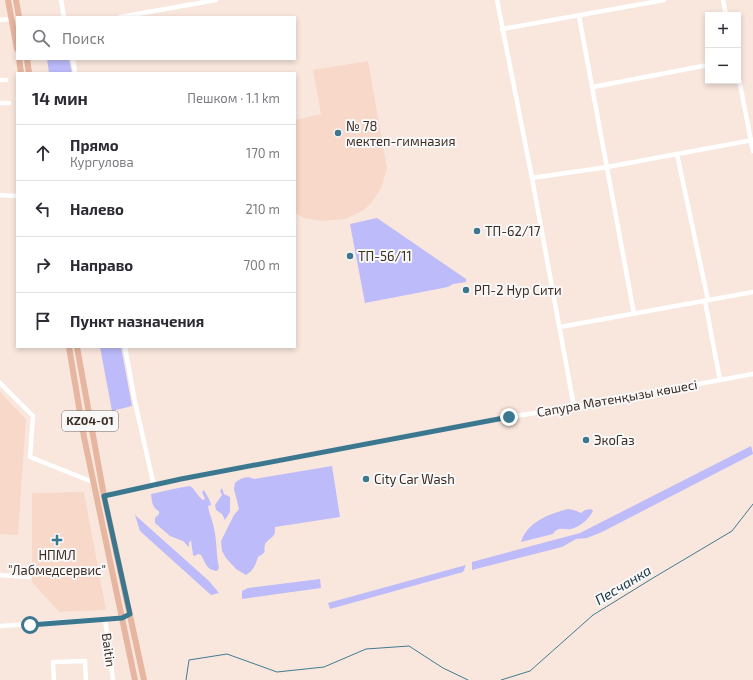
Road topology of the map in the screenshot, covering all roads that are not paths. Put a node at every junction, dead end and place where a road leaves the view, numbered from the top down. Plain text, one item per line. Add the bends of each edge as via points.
1 (8, 0) edge
2 (16, 0) edge
3 (61, 0) edge
4 (216, 0) edge
5 (497, 0) edge
6 (664, 0) edge
7 (723, 0) edge
8 (649, 1) edge
9 (725, 12) edge
10 (19, 16) edge
11 (64, 16) edge
12 (126, 16) edge
13 (579, 16) junction
14 (11, 19) junction
15 (0, 20) edge
16 (502, 29) junction
17 (16, 36) edge
18 (19, 60) edge
19 (27, 60) edge
20 (73, 60) edge
21 (705, 66) edge
22 (21, 72) edge
23 (29, 72) edge
24 (75, 72) edge
25 (0, 80) edge
26 (6, 80) dead end
27 (740, 84) edge
28 (592, 87) junction
29 (0, 103) edge
30 (8, 103) dead end
31 (752, 140) edge
32 (753, 151) edge
33 (677, 154) junction
34 (607, 167) junction
35 (532, 178) junction
36 (0, 195) edge
37 (16, 196) edge
38 (753, 292) edge
39 (706, 300) junction
40 (634, 314) junction
41 (560, 327) junction
42 (69, 348) edge
43 (77, 348) edge
44 (125, 348) edge
45 (753, 374) edge
46 (720, 380) junction
47 (0, 383) edge
48 (574, 407) junction
49 (93, 436) junction
50 (84, 437) junction
51 (93, 482) junction
52 (154, 486) junction
53 (104, 496) junction
54 (96, 497) junction
55 (0, 575) edge
56 (29, 577) dead end
57 (130, 614) junction
58 (122, 618) junction
59 (105, 619) junction
60 (0, 626) edge
61 (54, 680) edge
62 (86, 680) edge
63 (114, 680) edge
64 (135, 680) edge
65 (144, 680) edge

1 - 14 main road
2 - 10 main road
3 - 11 street
4 - 12 street
5 - 16 street
6 - 8 street
7 - 9 street
8 - 13 street
13 - 16 street
13 - 28 street
14 - 15 street
14 - 17 main road
16 - 35 street
18 - 22 main road
19 - 23 main road
20 - 24 street
21 - 28 street
25 - 26 street
27 - 31 street
28 - 34 street
29 - 30 street
31 - 32 street
31 - 33 street
33 - 34 street
33 - 39 street
34 - 35 street
34 - 40 street
35 - 41 street
36 - 37 street
38 - 39 street
39 - 40 street
39 - 46 street
40 - 41 street
41 - 48 street
42 - 50 main road, KZ04-01
43 - 49 main road, KZ04-01
44 - 52 street
45 - 46 street, Сапура Мәтенқызы көшесі
46 - 48 street, Сапура Мәтенқызы көшесі
47 - 51 street via 32,416 30,457
48 - 52 street, Сапура Мәтенқызы көшесі via 509,417
49 - 50 main road
49 - 53 main road, KZ04-01
50 - 51 main road, KZ04-01
51 - 54 main road, KZ04-01
52 - 53 street, Сапура Мәтенқызы көшесі
53 - 54 main road
53 - 57 main road, KZ04-01
54 - 58 main road, KZ04-01
55 - 56 street
57 - 58 street
57 - 65 main road, KZ04-01
58 - 59 street
58 - 64 main road, KZ04-01
59 - 60 street
59 - 63 street, Baitin
61 - 62 street, Baitin via 53,662 85,661

